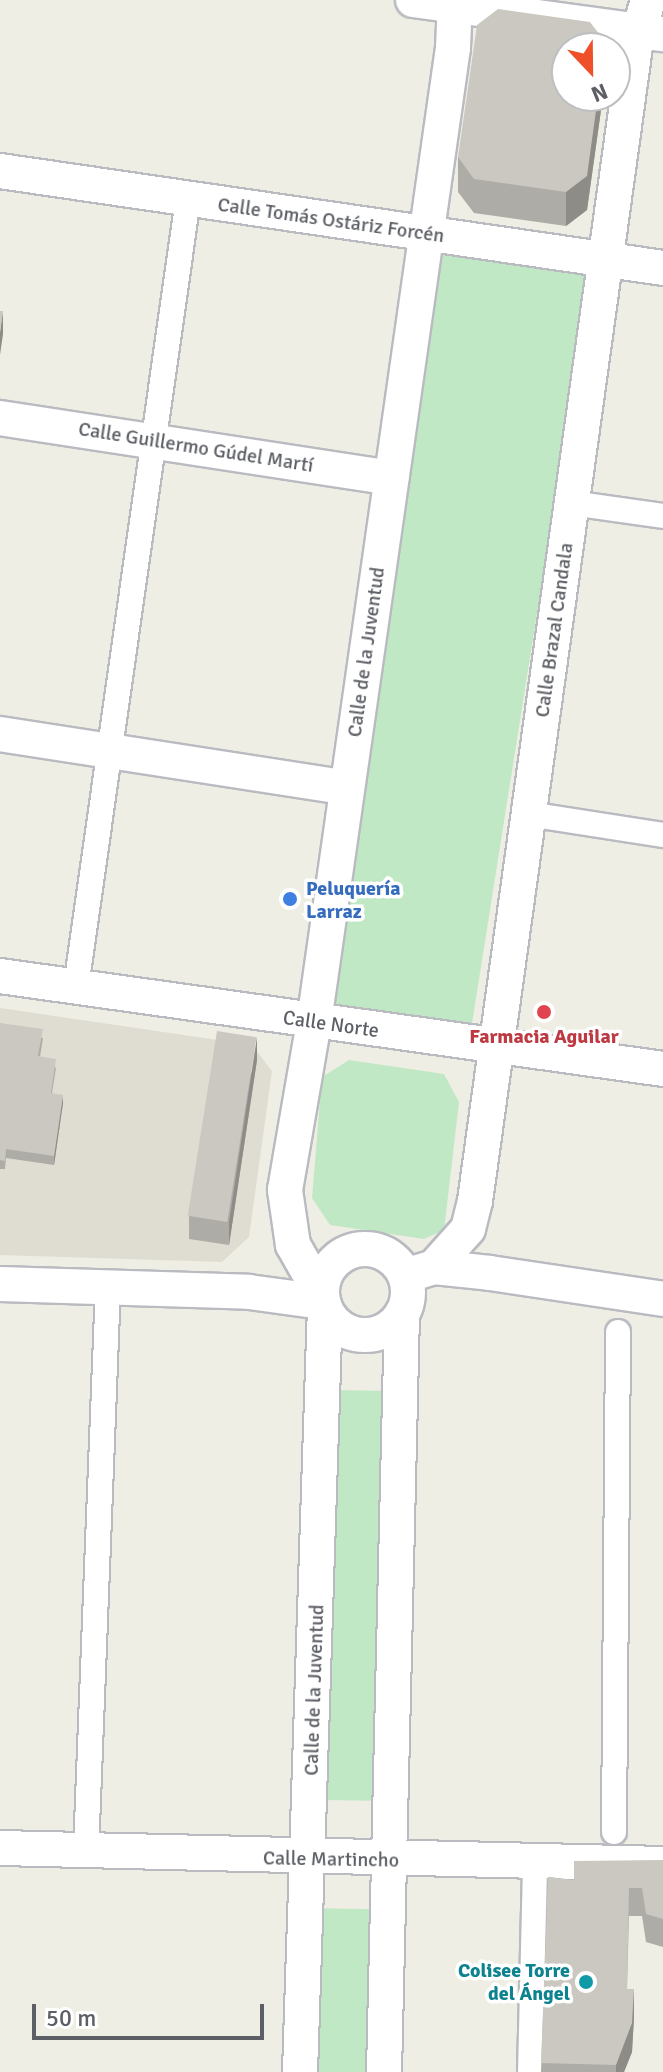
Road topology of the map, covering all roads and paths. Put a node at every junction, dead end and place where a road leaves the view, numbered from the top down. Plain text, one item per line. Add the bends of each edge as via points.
1 (413, 0) edge
2 (455, 3) edge
3 (650, 21) edge
4 (0, 171) edge
5 (188, 199) junction
6 (426, 233) junction
7 (607, 260) junction
8 (663, 268) edge
9 (0, 418) edge
10 (153, 439) junction
11 (391, 478) junction
12 (572, 503) junction
13 (663, 516) edge
14 (0, 734) edge
15 (106, 749) junction
16 (347, 788) junction
17 (528, 814) junction
18 (663, 835) edge
19 (0, 976) edge
20 (76, 987) junction
21 (314, 1022) junction
22 (494, 1046) junction
23 (663, 1069) edge
24 (468, 1229) junction
25 (420, 1272) junction
26 (490, 1273) junction
27 (0, 1284) edge
28 (108, 1287) junction
29 (663, 1299) edge
30 (323, 1302) junction
31 (402, 1314) junction
32 (618, 1332) dead end
33 (614, 1832) dead end
34 (0, 1848) edge
35 (86, 1851) junction
36 (309, 1857) junction
37 (391, 1860) junction
38 (535, 1862) junction
39 (663, 1864) edge
40 (300, 2072) edge
41 (384, 2072) edge
42 (530, 2072) edge

1 - 2 street
2 - 3 street
2 - 6 street, Calle de la Juventud
3 - 7 street, Calle Brazal Candala
4 - 5 street, Calle Tomás Ostáriz Forcén
5 - 6 street, Calle Tomás Ostáriz Forcén
5 - 10 street
6 - 7 street, Calle Tomás Ostáriz Forcén
6 - 11 street, Calle de la Juventud
7 - 8 street, Calle Tomás Ostáriz Forcén
7 - 12 street, Calle Brazal Candala
9 - 10 street, Calle Guillermo Gúdel Martí
10 - 11 street, Calle Guillermo Gúdel Martí
10 - 15 street
11 - 16 street, Calle de la Juventud
12 - 13 street
12 - 17 street, Calle Brazal Candala
14 - 15 street
15 - 16 street
15 - 20 street
16 - 21 street, Calle de la Juventud
17 - 18 street
17 - 22 street, Calle Brazal Candala
19 - 20 street, Calle Norte
20 - 21 street, Calle Norte
21 - 22 street, Calle Norte
21 - 30 street, Calle de la Juventud via 285,1210 297,1255
22 - 23 street, Calle Norte
22 - 24 street, Calle Brazal Candala
24 - 25 street
24 - 26 street
25 - 26 street
25 - 30 street via 361,1249 332,1265
25 - 31 street
26 - 29 street
27 - 28 street
28 - 30 street via 249,1292
28 - 35 street
30 - 31 street via 340,1327 362,1336 385,1331
30 - 36 street, Calle de la Juventud
31 - 37 street
32 - 33 street
34 - 35 street, Calle Martincho
35 - 36 street, Calle Martincho
36 - 37 street, Calle Martincho
36 - 40 street, Calle de la Juventud
37 - 38 street, Calle Martincho
37 - 41 street
38 - 39 street, Calle Martincho
38 - 42 street

